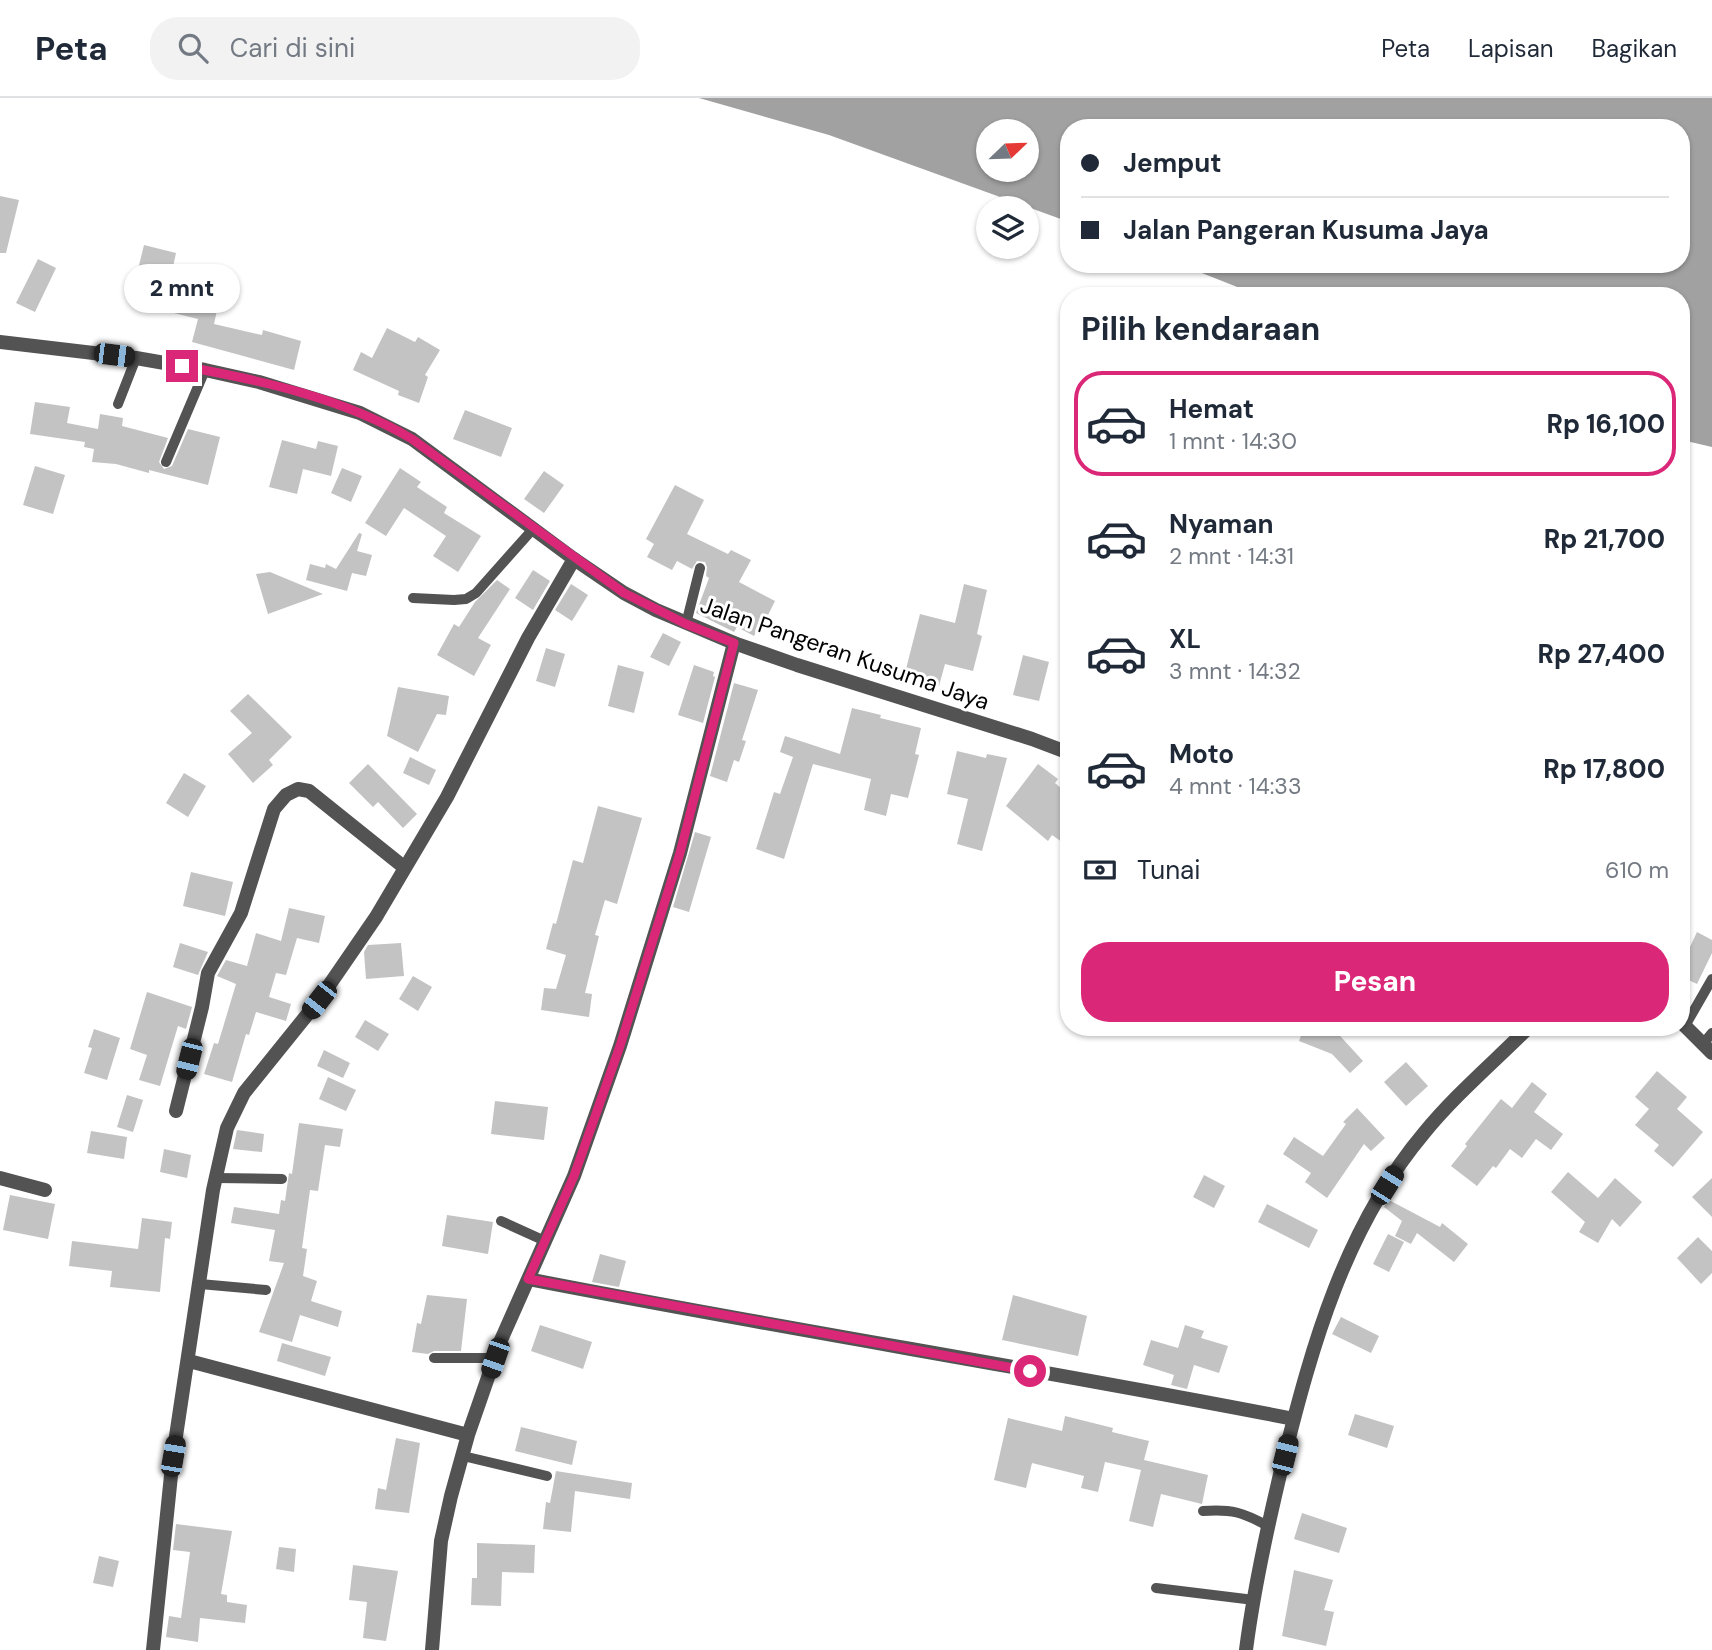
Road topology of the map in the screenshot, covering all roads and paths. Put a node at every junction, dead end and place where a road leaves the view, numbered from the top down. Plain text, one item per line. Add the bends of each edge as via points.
1 (0, 342) edge
2 (136, 358) junction
3 (205, 370) junction
4 (118, 404) dead end
5 (166, 462) dead end
6 (533, 529) junction
7 (574, 559) junction
8 (700, 568) dead end
9 (413, 598) dead end
10 (686, 624) junction
11 (734, 643) junction
12 (1060, 750) edge
13 (405, 868) junction
14 (1712, 979) edge
15 (1690, 1015) edge
16 (1690, 1029) edge
17 (1520, 1036) edge
18 (1709, 1043) edge
19 (176, 1111) dead end
20 (0, 1178) edge
21 (216, 1178) junction
22 (282, 1179) dead end
23 (45, 1190) dead end
24 (501, 1221) dead end
25 (545, 1241) junction
26 (528, 1279) junction
27 (200, 1284) junction
28 (265, 1290) dead end
29 (434, 1358) dead end
30 (495, 1358) junction
31 (189, 1361) junction
32 (1294, 1419) junction
33 (468, 1435) junction
34 (463, 1455) junction
35 (547, 1476) dead end
36 (1203, 1511) dead end
37 (1268, 1526) junction
38 (1156, 1588) dead end
39 (1254, 1600) junction
40 (153, 1650) edge
41 (432, 1650) edge
42 (1246, 1650) edge

1 - 2 street, Jalan Pangeran Kusuma Jaya
2 - 3 street, Jalan Pangeran Kusuma Jaya
2 - 4 lane
3 - 5 lane
3 - 6 street, Jalan Pangeran Kusuma Jaya via 260,382 389,425
6 - 7 street, Jalan Pangeran Kusuma Jaya
6 - 9 lane via 466,599
7 - 10 street, Jalan Pangeran Kusuma Jaya via 624,593
7 - 13 street
8 - 10 lane
10 - 11 street, Jalan Pangeran Kusuma Jaya
11 - 12 street, Jalan Pangeran Kusuma Jaya
11 - 25 street via 680,853 620,1046 574,1176
13 - 19 street via 309,791 298,789 286,795 274,809 241,913 208,973
13 - 21 street via 344,965 244,1093 227,1128
14 - 15 lane
16 - 18 street
17 - 32 street via 1424,1133 1364,1221 1328,1302
20 - 23 street
21 - 22 lane
21 - 27 street
24 - 25 lane
25 - 26 street
26 - 30 street
26 - 32 street
27 - 28 lane
27 - 31 street
29 - 30 lane
30 - 33 street
31 - 33 street
31 - 40 street via 173,1456
32 - 37 street
33 - 34 street
34 - 35 lane
34 - 41 street via 441,1541
36 - 37 lane via 1241,1511
37 - 39 street
38 - 39 lane
39 - 42 street

